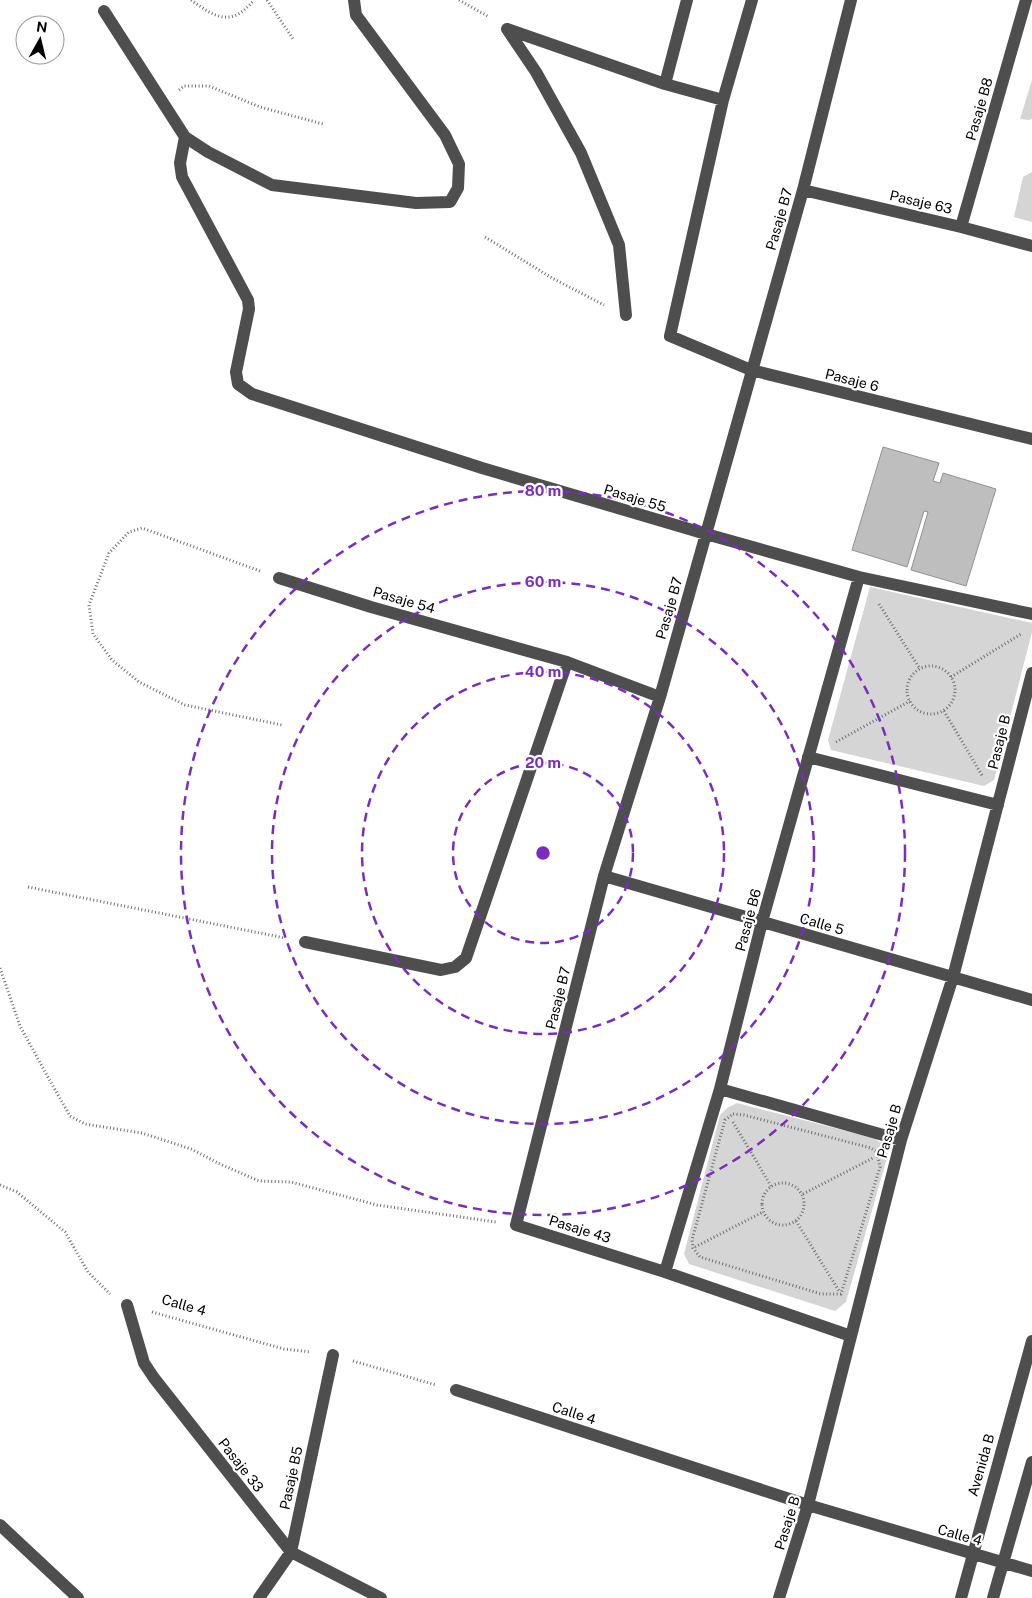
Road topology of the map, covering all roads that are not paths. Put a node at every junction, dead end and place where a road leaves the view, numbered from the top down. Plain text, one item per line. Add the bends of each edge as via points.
1 (354, 0) edge
2 (687, 0) edge
3 (752, 0) edge
4 (851, 0) edge
5 (1026, 0) edge
6 (104, 11) dead end
7 (665, 84) junction
8 (723, 100) junction
9 (184, 137) junction
10 (803, 190) junction
11 (960, 227) junction
12 (1032, 246) edge
13 (626, 315) road end
14 (751, 370) junction
15 (1032, 439) edge
16 (706, 534) junction
17 (859, 577) junction
18 (279, 578) road end
19 (1032, 614) edge
20 (567, 662) junction
21 (1032, 673) edge
22 (660, 697) junction
23 (808, 757) junction
24 (998, 805) junction
25 (604, 876) junction
26 (762, 922) junction
27 (305, 942) road end
28 (953, 977) junction
29 (1032, 1000) edge
30 (720, 1089) junction
31 (901, 1140) junction
32 (516, 1225) joint
33 (665, 1272) junction
34 (127, 1305) road end
35 (851, 1336) junction
36 (1032, 1341) edge
37 (333, 1355) road end
38 (456, 1390) road end
39 (1032, 1462) edge
40 (808, 1506) junction
41 (0, 1526) edge
42 (291, 1552) junction
43 (972, 1554) junction
44 (1004, 1563) junction
45 (1032, 1571) edge
46 (78, 1598) edge
47 (259, 1598) edge
48 (382, 1598) edge
49 (779, 1598) edge
50 (960, 1598) edge
51 (993, 1598) edge

1 - 9 street via 356,15 444,135 459,164 458,188 450,202 416,203 272,185
2 - 7 street
3 - 8 street
4 - 10 street, Pasaje B7
5 - 11 street, Pasaje B8
6 - 9 street
7 - 8 street
7 - 13 street via 507,29 536,72 589,172 619,245
8 - 14 street, Pasaje 6 via 670,336
9 - 16 street, Pasaje 55 via 180,163 182,177 248,300 236,372 238,384 252,394 473,465
10 - 11 street, Pasaje 63
10 - 14 street, Pasaje B7
11 - 12 street, Pasaje 63
14 - 15 street, Pasaje 6
14 - 16 street, Pasaje B7
16 - 17 street, Pasaje 55
16 - 22 street, Pasaje B7
17 - 19 street, Pasaje 55
17 - 23 street, Pasaje B6
18 - 20 street, Pasaje 54
20 - 22 street, Pasaje 54
20 - 27 street via 466,958 454,967 441,970
21 - 24 street, Pasaje B
22 - 25 street, Pasaje B7
23 - 24 street
23 - 26 street, Pasaje B6
24 - 28 street, Pasaje B
25 - 26 street, Calle 5
25 - 32 street, Pasaje B7
26 - 28 street, Calle 5
26 - 30 street, Pasaje B6
28 - 29 street, Calle 5
28 - 31 street, Pasaje B
30 - 31 street
30 - 33 street, Pasaje B6
31 - 35 street, Pasaje B
32 - 33 street, Pasaje 43
33 - 35 street, Pasaje 43
34 - 42 street, Pasaje 33 via 144,1363
35 - 40 street, Pasaje B
36 - 43 street, Avenida B
37 - 42 street, Pasaje B5
38 - 40 street, Calle 4
39 - 44 street
40 - 43 street, Calle 4
40 - 49 street, Pasaje B
41 - 46 street
42 - 47 street, Pasaje B5
42 - 48 street, Pasaje 33
43 - 44 street, Calle 4
43 - 50 street, Avenida B
44 - 45 street, Calle 4
44 - 51 street

